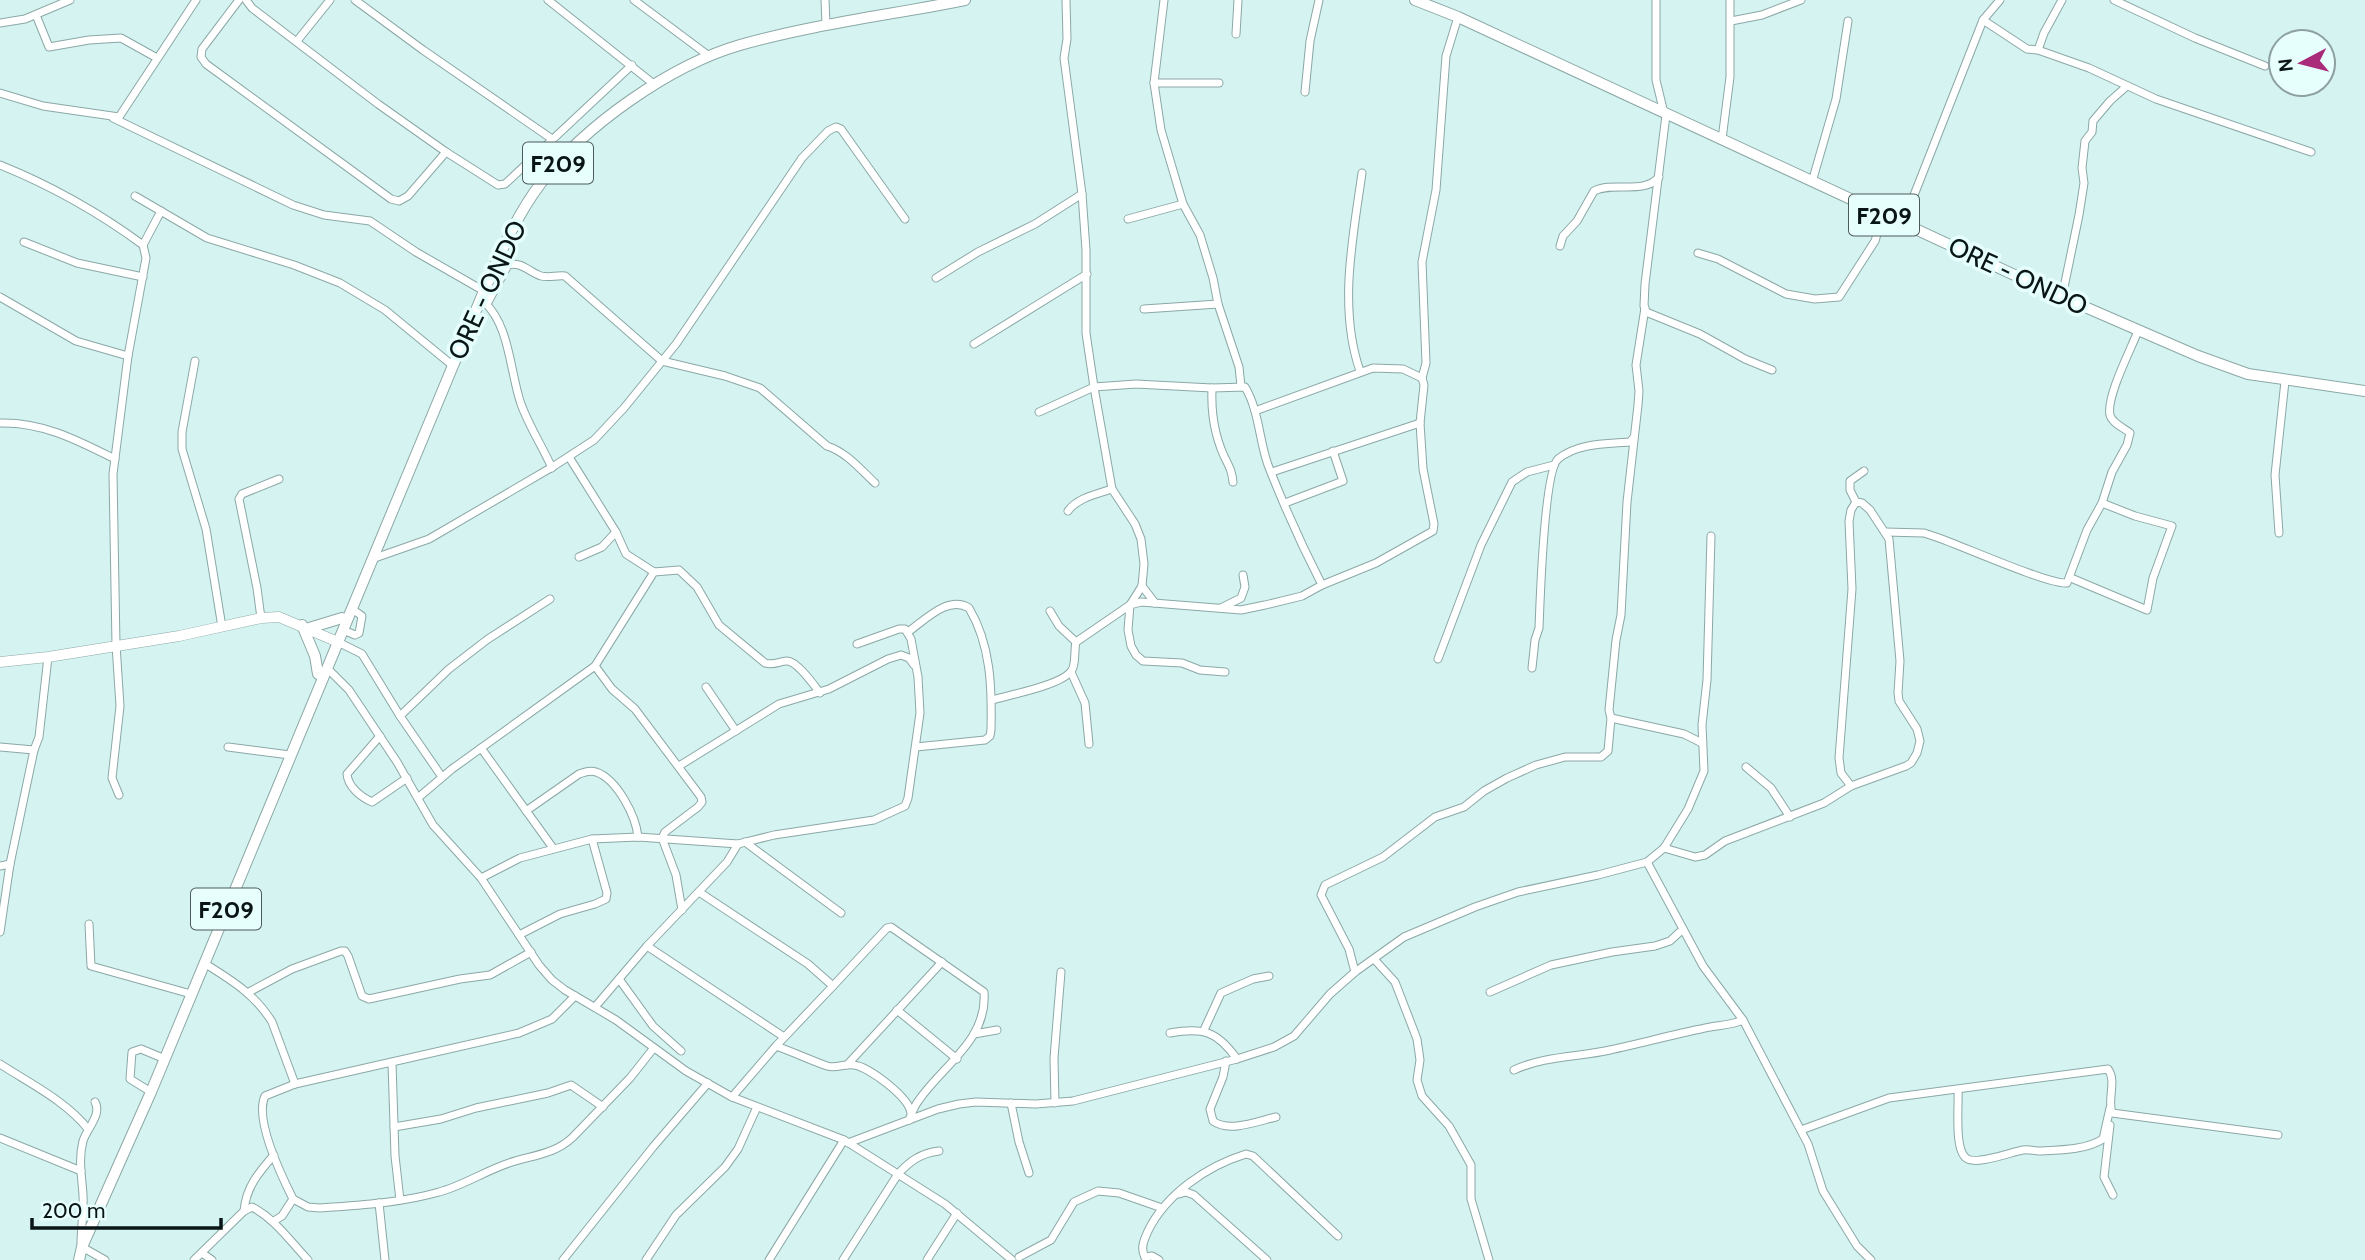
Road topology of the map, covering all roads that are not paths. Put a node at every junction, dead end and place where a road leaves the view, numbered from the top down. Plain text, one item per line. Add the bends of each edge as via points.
1 (70, 0) edge
2 (196, 0) edge
3 (239, 0) edge
4 (246, 0) edge
5 (330, 0) edge
6 (355, 0) edge
7 (548, 0) edge
8 (634, 0) edge
9 (825, 0) edge
10 (965, 0) edge
11 (1066, 0) edge
12 (1164, 0) edge
13 (1238, 0) edge
14 (1319, 0) edge
15 (1415, 0) edge
16 (1656, 0) edge
17 (1730, 0) edge
18 (1801, 0) edge
19 (2000, 0) edge
20 (2062, 0) edge
21 (2114, 0) edge
22 (36, 15) junction
23 (1458, 18) junction
24 (1848, 20) dead end
25 (1983, 20) junction
26 (1731, 21) junction
27 (0, 23) edge
28 (826, 24) junction
29 (1236, 34) dead end
30 (297, 41) junction
31 (2038, 50) junction
32 (709, 56) junction
33 (157, 58) junction
34 (632, 65) junction
35 (2265, 66) dead end
36 (1154, 83) junction
37 (1219, 83) dead end
38 (655, 85) junction
39 (2127, 86) junction
40 (1305, 92) dead end
41 (0, 93) edge
42 (1665, 114) junction
43 (113, 118) junction
44 (552, 139) junction
45 (1722, 139) junction
46 (446, 152) junction
47 (2311, 152) dead end
48 (0, 165) edge
49 (1362, 173) dead end
50 (1658, 177) junction
51 (1812, 181) junction
52 (1082, 194) junction
53 (135, 196) dead end
54 (1183, 204) junction
55 (161, 211) junction
56 (1883, 214) junction
57 (905, 219) dead end
58 (1128, 219) dead end
59 (1903, 223) junction
60 (24, 242) dead end
61 (143, 246) junction
62 (1560, 246) dead end
63 (1698, 253) dead end
64 (1087, 274) junction
65 (143, 277) junction
66 (936, 278) dead end
67 (0, 297) edge
68 (2062, 297) junction
69 (484, 298) junction
70 (1218, 304) junction
71 (1645, 308) junction
72 (1144, 309) dead end
73 (2138, 331) junction
74 (974, 344) dead end
75 (128, 356) junction
76 (195, 361) dead end
77 (662, 361) junction
78 (452, 365) junction
79 (1772, 370) dead end
80 (1360, 371) junction
81 (1422, 378) junction
82 (2285, 381) junction
83 (1241, 386) junction
84 (1094, 387) junction
85 (1212, 388) junction
86 (2365, 391) edge
87 (1255, 411) junction
88 (1039, 412) dead end
89 (0, 423) edge
90 (1420, 423) junction
91 (1635, 436) junction
92 (1333, 451) junction
93 (569, 457) junction
94 (115, 459) junction
95 (1554, 465) junction
96 (552, 468) junction
97 (1864, 471) dead end
98 (1272, 472) junction
99 (279, 479) dead end
100 (1233, 482) dead end
101 (875, 483) dead end
102 (1112, 489) junction
103 (1856, 502) junction
104 (1284, 503) junction
105 (2102, 503) junction
106 (1068, 511) dead end
107 (616, 532) junction
108 (1885, 532) junction
109 (2279, 533) dead end
110 (1711, 536) dead end
111 (579, 557) dead end
112 (370, 564) junction
113 (654, 572) junction
114 (1243, 575) dead end
115 (2071, 578) junction
116 (1322, 585) junction
117 (1142, 586) junction
118 (551, 599) dead end
119 (1154, 603) junction
120 (1130, 605) junction
121 (352, 609) junction
122 (1217, 609) junction
123 (1050, 611) dead end
124 (261, 618) junction
125 (342, 618) junction
126 (305, 626) junction
127 (222, 627) junction
128 (343, 630) junction
129 (908, 632) junction
130 (336, 640) junction
131 (1076, 642) junction
132 (857, 644) dead end
133 (116, 645) junction
134 (48, 657) junction
135 (1438, 659) dead end
136 (0, 662) edge
137 (595, 666) junction
138 (915, 666) junction
139 (1532, 668) dead end
140 (323, 671) junction
141 (1071, 672) junction
142 (1225, 672) dead end
143 (706, 687) dead end
144 (820, 693) junction
145 (992, 700) junction
146 (400, 716) junction
147 (1611, 718) junction
148 (736, 731) junction
149 (380, 736) junction
150 (1702, 743) junction
151 (1090, 744) dead end
152 (0, 747) edge
153 (228, 747) dead end
154 (481, 747) junction
155 (916, 747) junction
156 (34, 750) junction
157 (290, 755) junction
158 (680, 766) junction
159 (1746, 767) dead end
160 (442, 777) junction
161 (407, 778) junction
162 (1851, 786) junction
163 (118, 794) dead end
164 (419, 797) junction
165 (526, 811) junction
166 (1790, 817) junction
167 (638, 837) junction
168 (662, 838) junction
169 (592, 839) junction
170 (742, 843) junction
171 (553, 848) junction
172 (1664, 848) junction
173 (1647, 862) junction
174 (10, 864) junction
175 (0, 866) edge
176 (481, 878) junction
177 (699, 892) junction
178 (682, 911) junction
179 (841, 913) dead end
180 (89, 924) dead end
181 (1683, 929) junction
182 (0, 932) edge
183 (519, 934) junction
184 (647, 946) junction
185 (531, 952) junction
186 (1374, 959) junction
187 (943, 962) junction
188 (204, 963) junction
189 (1061, 972) dead end
190 (1354, 972) junction
191 (1269, 976) dead end
192 (619, 979) junction
193 (833, 986) junction
194 (249, 992) junction
195 (1490, 992) dead end
196 (191, 994) junction
197 (575, 996) junction
198 (595, 1007) junction
199 (897, 1010) junction
200 (1743, 1020) junction
201 (997, 1030) dead end
202 (1204, 1030) junction
203 (1170, 1033) dead end
204 (974, 1034) junction
205 (784, 1037) junction
206 (776, 1046) junction
207 (653, 1049) junction
208 (681, 1051) dead end
209 (165, 1059) junction
210 (957, 1059) junction
211 (1237, 1059) junction
212 (1226, 1061) junction
213 (392, 1062) junction
214 (0, 1064) edge
215 (847, 1065) junction
216 (1514, 1070) dead end
217 (708, 1083) junction
218 (295, 1084) junction
219 (1958, 1090) junction
220 (151, 1092) junction
221 (732, 1097) junction
222 (95, 1102) dead end
223 (1011, 1103) junction
224 (1055, 1103) junction
225 (603, 1107) junction
226 (757, 1107) junction
227 (2111, 1110) junction
228 (1276, 1117) dead end
229 (908, 1120) junction
230 (394, 1127) junction
231 (88, 1129) junction
232 (1801, 1130) junction
233 (2278, 1135) dead end
234 (0, 1138) edge
235 (846, 1141) junction
236 (939, 1151) dead end
237 (274, 1155) junction
238 (81, 1171) junction
239 (1029, 1173) dead end
240 (898, 1174) junction
241 (1178, 1194) junction
242 (2112, 1195) dead end
243 (293, 1199) junction
244 (400, 1200) junction
245 (379, 1203) junction
246 (1161, 1208) junction
247 (244, 1211) junction
248 (957, 1213) junction
249 (274, 1221) junction
250 (1338, 1236) dead end
251 (202, 1252) junction
252 (81, 1254) edge
253 (1010, 1258) edge
254 (387, 1259) edge
255 (648, 1259) edge
256 (1143, 1259) edge
257 (105, 1260) edge
258 (194, 1260) edge
259 (212, 1260) edge
260 (308, 1260) edge
261 (563, 1260) edge
262 (769, 1260) edge
263 (843, 1260) edge
264 (927, 1260) edge
265 (1159, 1260) edge
266 (1267, 1260) edge
267 (1489, 1260) edge
268 (1871, 1260) edge

1 - 22 street
2 - 33 street
3 - 46 street via 202,49 206,64 391,199 408,197
4 - 30 street
5 - 30 street
6 - 44 street
7 - 34 street
8 - 32 street
9 - 28 street
10 - 28 main road, ORE - ONDO / F209
11 - 52 street via 1064,58
12 - 36 street
13 - 29 street
14 - 40 street
15 - 23 main road, ORE - ONDO / F209
16 - 42 street via 1656,80
17 - 26 street
18 - 26 street
19 - 25 street
20 - 31 street
21 - 35 street
22 - 27 street
22 - 33 street via 49,47 121,38
23 - 42 main road, ORE - ONDO / F209
23 - 81 street via 1446,56 1436,190 1422,262 1426,363
24 - 51 street via 1836,99
25 - 31 street via 2027,49
25 - 59 street
26 - 45 street
28 - 32 main road, ORE - ONDO / F209
30 - 46 street
31 - 39 street
32 - 38 main road, ORE - ONDO / F209
33 - 43 street via 122,114
34 - 38 street
34 - 44 street
36 - 37 street
36 - 54 street via 1161,130
38 - 69 main road, ORE - ONDO / F209 via 589,133 541,184 508,237
39 - 47 street
39 - 68 street via 2093,121 2085,141 2081,204
41 - 43 street
42 - 45 main road, ORE - ONDO / F209
42 - 50 street
43 - 69 street via 293,205 324,215 370,220
44 - 46 street via 505,184 498,185
45 - 51 main road, ORE - ONDO / F209
48 - 61 street via 87,207
49 - 80 street via 1349,313
50 - 62 street via 1643,186 1612,185 1594,191
50 - 71 street
51 - 56 main road, ORE - ONDO / F209
52 - 64 street
52 - 66 street
53 - 55 street
54 - 58 street
54 - 70 street via 1199,235
55 - 61 street
55 - 78 street via 207,238 340,283 385,310
56 - 59 main road, ORE - ONDO / F209
56 - 63 street via 1875,241 1839,297 1786,294
57 - 77 street via 848,138 833,128 802,158
59 - 68 main road, ORE - ONDO / F209
60 - 65 street via 77,263
61 - 65 street
64 - 74 street
64 - 84 street via 1086,333
65 - 75 street
67 - 75 street via 76,341
68 - 73 main road, ORE - ONDO / F209
69 - 77 street via 513,263 544,277 565,276
69 - 78 main road, ORE - ONDO / F209
69 - 96 street via 510,355 520,402
70 - 72 street
70 - 83 street
71 - 79 street via 1649,314
71 - 91 street via 1636,365
73 - 82 main road, ORE - ONDO / F209 via 2227,368
73 - 105 street via 2112,397 2110,414 2130,433
75 - 94 street
76 - 127 street via 182,449 206,530
77 - 93 street via 594,440
77 - 101 street via 760,388
78 - 112 main road, ORE - ONDO / F209
80 - 81 street via 1388,367
80 - 87 street
81 - 90 street
82 - 86 main road, ORE - ONDO / F209
82 - 109 street via 2275,475
83 - 85 street
83 - 87 street via 1249,393
84 - 85 street
84 - 88 street
84 - 102 street
85 - 100 street via 1214,429 1232,468
87 - 98 street
89 - 94 street via 50,429
90 - 92 street
90 - 116 street via 1433,531 1376,563
91 - 95 street via 1630,442 1590,445 1570,452
91 - 147 street
92 - 98 street
92 - 104 street via 1343,481
93 - 96 street
93 - 107 street
94 - 133 street
95 - 135 street via 1527,472 1512,482 1481,545
95 - 139 street
96 - 112 street via 429,539
97 - 103 street via 1850,481
98 - 104 street
99 - 124 street via 239,499
102 - 106 street via 1084,498
102 - 117 street via 1141,539
103 - 108 street via 1870,510
103 - 162 street via 1849,521 1853,589 1839,758 1841,773
104 - 116 street
105 - 115 street via 2087,530
105 - 115 street via 2172,526 2147,610
107 - 111 street via 602,547
107 - 113 street via 626,554
108 - 115 street via 1924,533 2062,583
108 - 162 street via 1900,661 1899,701 1920,741 1911,763
110 - 150 street
112 - 121 main road, F209
112 - 125 main road, F209
113 - 137 street
113 - 144 street via 679,570 697,587 719,625 765,663 794,662
114 - 122 street via 1241,598
116 - 122 street via 1265,606
117 - 119 street
117 - 120 street
118 - 146 street via 488,639
119 - 120 street
119 - 122 street
120 - 131 street
120 - 142 street via 1131,646 1143,661
121 - 128 main road, F209
121 - 128 street via 362,616 359,633
123 - 131 street
124 - 126 main road via 279,617
124 - 127 main road
125 - 126 main road
125 - 130 main road, F209
126 - 130 main road
126 - 140 main road
127 - 133 main road
128 - 130 main road, F209
129 - 132 street via 899,629
129 - 138 street
129 - 145 street via 943,607 969,608 987,654
130 - 140 main road, F209
130 - 146 street via 362,654
131 - 141 street
133 - 134 main road
133 - 163 street via 120,706 112,778
134 - 136 main road
134 - 156 street
137 - 154 street
137 - 158 street
138 - 144 street via 901,655
138 - 155 street via 920,713
140 - 149 street via 342,681
140 - 157 main road, F209
141 - 145 street via 1048,684
141 - 151 street via 1085,703
143 - 148 street
144 - 148 street via 779,704
145 - 155 street via 990,736 985,740
146 - 160 street
147 - 150 street via 1684,734
147 - 190 street via 1605,755 1565,757 1507,778 1464,807 1435,817 1383,857 1325,886 1321,895 1349,949
148 - 158 street
149 - 161 street
149 - 161 street via 348,774 348,780 372,802
150 - 172 street via 1704,771
152 - 156 street
153 - 157 street
154 - 160 street
154 - 165 street
155 - 170 street via 908,798 896,812 874,820
156 - 174 street
157 - 188 main road, F209
158 - 168 street via 702,802
159 - 166 street via 1770,788
160 - 164 street
161 - 164 street
162 - 166 street
164 - 176 street via 433,825
165 - 167 street via 579,774 597,772 621,795
165 - 171 street
166 - 172 street via 1725,841 1695,858
167 - 168 street
167 - 169 street
168 - 170 street
168 - 178 street via 676,875
169 - 171 street
169 - 183 street via 606,899
170 - 177 street
170 - 179 street
171 - 176 street
172 - 173 street
173 - 181 street
173 - 186 street via 1518,892 1475,907 1404,937
174 - 175 street
174 - 182 street
176 - 183 street
177 - 178 street
177 - 193 street via 808,964
178 - 184 street
180 - 196 street via 91,966
181 - 195 street via 1656,946 1551,965
181 - 200 street via 1703,966
183 - 185 street
184 - 192 street
184 - 205 street
185 - 194 street via 490,975 369,999 362,996 348,956 341,951 292,968
185 - 197 street via 552,980
186 - 190 street
186 - 267 street via 1395,982 1417,1039 1417,1080 1422,1096 1448,1126 1471,1165 1473,1209
187 - 193 street via 891,927
187 - 199 street
187 - 204 street via 985,994
188 - 194 street
188 - 196 main road, F209
189 - 224 street
190 - 211 street via 1287,1041
191 - 202 street via 1221,993
192 - 198 street
192 - 208 street via 653,1026
193 - 205 street
194 - 218 street via 272,1022
196 - 209 main road, F209
197 - 198 street
197 - 213 street via 552,1019 519,1033
198 - 207 street
199 - 210 street
199 - 215 street
200 - 216 street
200 - 232 street
201 - 204 street
202 - 203 street
202 - 211 street via 1227,1045
204 - 210 street
205 - 206 street
206 - 215 street via 828,1066
206 - 221 street
207 - 217 street
207 - 225 street
209 - 220 main road, F209
209 - 220 street via 141,1049 132,1052 130,1079
210 - 229 street via 921,1097
211 - 212 street
212 - 224 street
212 - 228 street via 1210,1109 1213,1121 1221,1126
213 - 218 street
213 - 230 street
214 - 231 street via 71,1112
215 - 229 street via 862,1068 904,1097 910,1106
217 - 221 street
217 - 261 street
218 - 237 street via 263,1100
219 - 227 street via 2108,1069 2112,1074
219 - 227 street via 1959,1146 1969,1161 2025,1149 2092,1146 2103,1139
219 - 232 street via 1889,1098
220 - 252 main road, F209
221 - 226 street
222 - 231 street via 97,1113
223 - 224 street
223 - 229 street via 959,1104
223 - 239 street
225 - 230 street via 571,1085
225 - 244 street via 565,1144 546,1154 495,1168 440,1192
226 - 235 street
226 - 255 street via 726,1167 676,1215
227 - 233 street
227 - 242 street via 2104,1177
229 - 235 street
230 - 244 street
231 - 238 street via 80,1154
232 - 268 street via 1823,1191
234 - 238 street
235 - 240 street
235 - 262 street
236 - 240 street via 917,1157
237 - 243 street
237 - 247 street via 254,1178
238 - 252 street
240 - 248 street
240 - 263 street
241 - 246 street
241 - 250 street via 1200,1175 1246,1154
241 - 266 street via 1194,1195
243 - 245 street via 320,1208
243 - 249 street
244 - 245 street
245 - 254 street
246 - 253 street via 1119,1193 1098,1191 1074,1202 1051,1240
246 - 256 street via 1144,1239
247 - 249 street via 252,1207
247 - 251 street
248 - 253 street
248 - 264 street
249 - 260 street
251 - 258 street
251 - 259 street
252 - 257 street
256 - 265 street via 1152,1256

